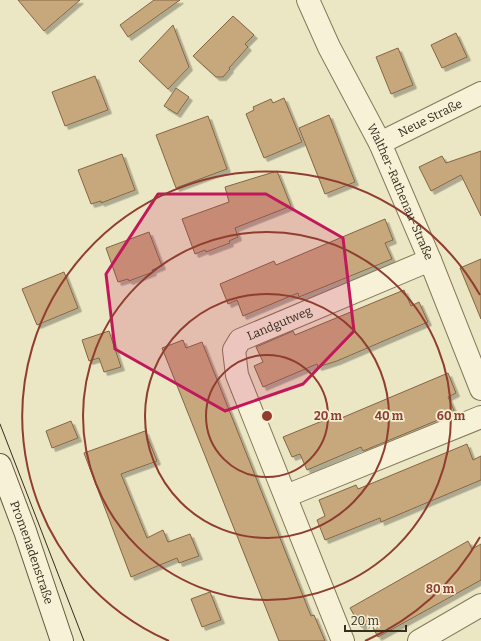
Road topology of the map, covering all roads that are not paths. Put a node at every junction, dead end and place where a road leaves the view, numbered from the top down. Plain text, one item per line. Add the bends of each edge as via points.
1 (308, 0) edge
2 (481, 93) edge
3 (380, 143) junction
4 (430, 260) junction
5 (481, 389) edge
6 (481, 418) edge
7 (0, 465) edge
8 (286, 496) junction
9 (481, 605) edge
10 (62, 641) edge
11 (343, 641) edge
12 (418, 641) edge

1 - 3 street, Walther-Rathenau-Straße via 329,47
2 - 3 street, Neue Straße
3 - 4 street, Walther-Rathenau-Straße
4 - 5 street, Walther-Rathenau-Straße
4 - 8 street, Landgutweg via 240,340 234,350 237,375
6 - 8 street
7 - 10 street, Promenadenstraße
8 - 11 street, Landgutweg
9 - 12 street

